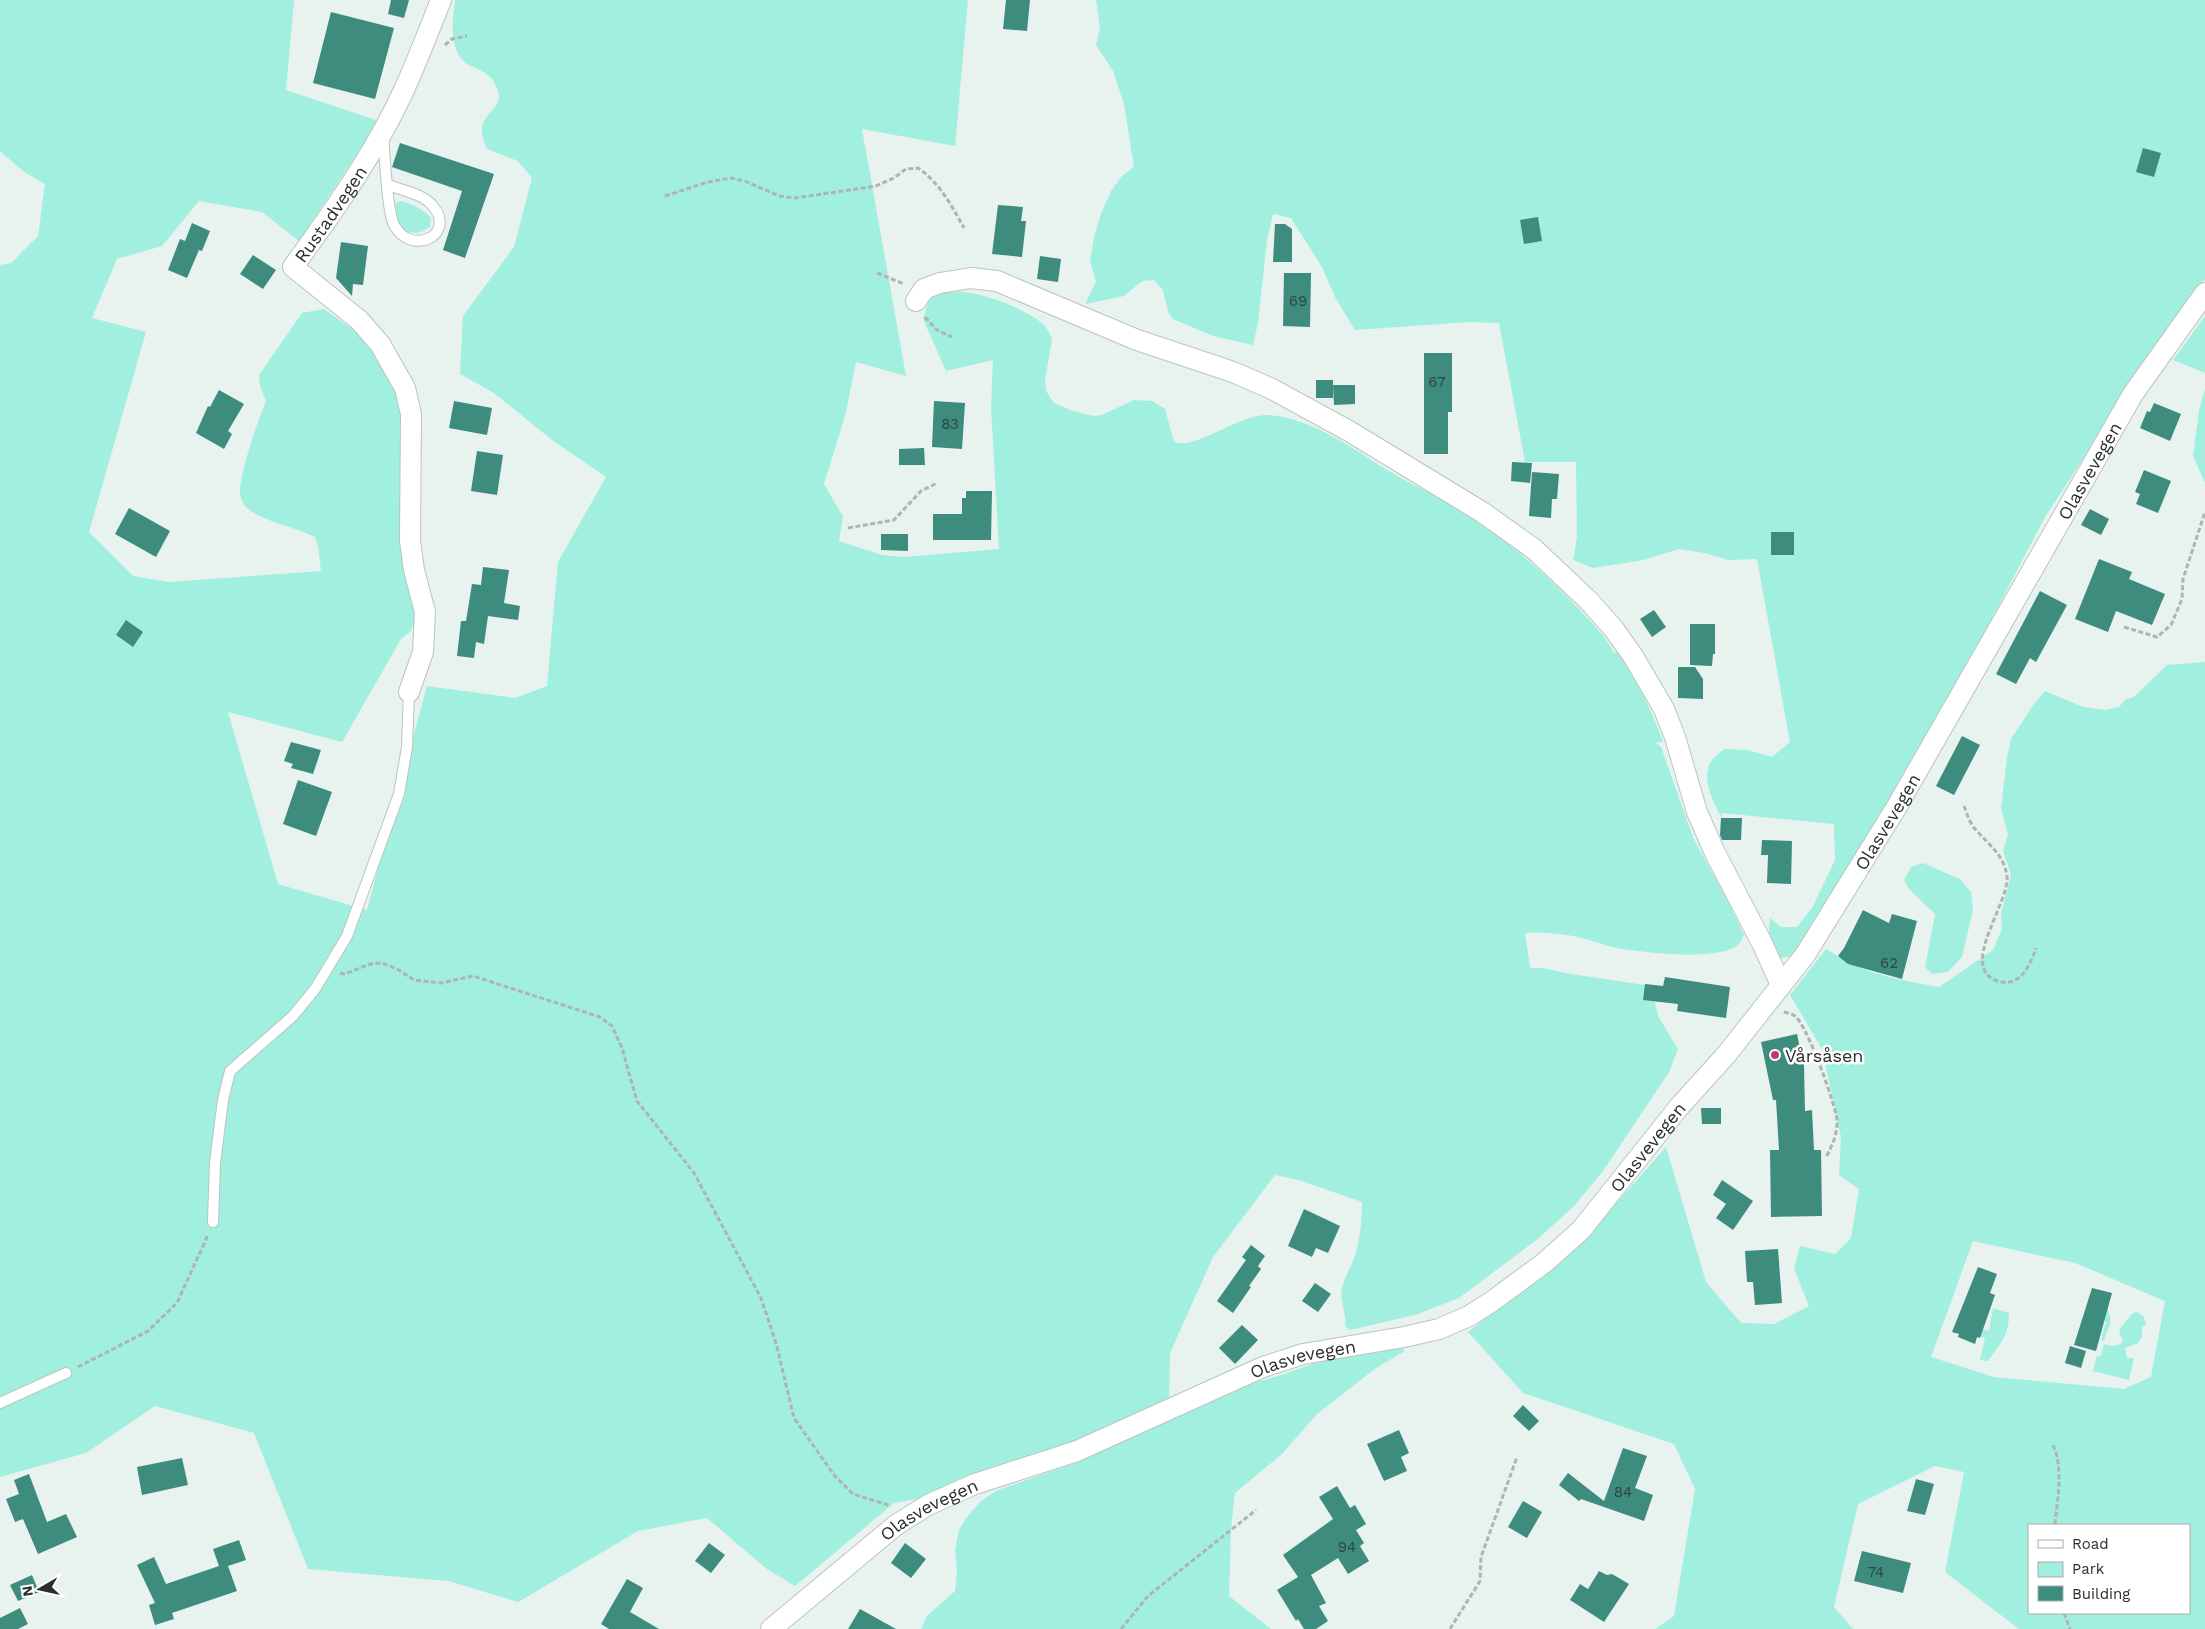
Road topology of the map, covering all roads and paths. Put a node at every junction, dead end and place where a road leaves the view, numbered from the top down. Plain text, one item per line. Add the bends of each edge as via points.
1 (441, 0) edge
2 (382, 133) junction
3 (388, 185) junction
4 (665, 196) dead end
5 (964, 228) dead end
6 (877, 273) dead end
7 (2205, 293) edge
8 (916, 301) junction
9 (952, 337) dead end
10 (937, 483) dead end
11 (2205, 512) edge
12 (848, 528) dead end
13 (2124, 627) dead end
14 (409, 692) joint
15 (1964, 806) dead end
16 (2036, 948) dead end
17 (329, 966) junction
18 (1781, 985) junction
19 (1780, 1011) dead end
20 (1826, 1157) dead end
21 (213, 1222) joint
22 (66, 1373) joint
23 (0, 1403) edge
24 (2053, 1445) dead end
25 (1517, 1457) dead end
26 (1256, 1510) dead end
27 (916, 1513) junction
28 (2055, 1524) edge
29 (2064, 1614) edge
30 (771, 1629) edge
31 (1121, 1629) edge
32 (1450, 1629) edge
33 (2070, 1629) edge

1 - 2 street, Rustadvegen
2 - 3 lane
2 - 14 street, Rustadvegen via 336,207 293,267 359,320 380,344 405,388 411,414 410,541 425,612 423,652
3 - 3 lane via 393,223 400,234 414,241 428,240 437,232 440,220 433,206 420,197
4 - 5 path via 731,178 779,196 796,198 876,186 906,169 918,168 943,190
6 - 8 path via 905,285
7 - 18 street, Olasvevegen via 2133,394 1896,808 1825,925
8 - 9 path via 938,330
8 - 18 street via 924,289 940,282 971,278 997,281 1137,340 1233,372 1349,430 1482,512 1534,549 1588,600 1612,628 1633,656 1664,709 1697,812
10 - 12 path via 921,492 894,520
11 - 13 path via 2183,579 2182,599 2171,624 2157,637
14 - 17 lane via 407,748 399,794 347,936
15 - 16 path via 1975,829 2003,859 2008,878 1983,953 1982,967 1988,977 2002,983 2017,980 2029,967
17 - 21 lane via 293,1016 230,1071 215,1162
17 - 27 path via 345,974 382,963 414,980 441,984 473,976 600,1016 612,1026 622,1048 637,1101 694,1173 761,1298 776,1342 794,1418 834,1475 853,1494
18 - 27 street, Olasvevegen via 1726,1055 1678,1106 1581,1230 1544,1263 1469,1316 1404,1337 1303,1354 1263,1367 1077,1451 975,1484
19 - 20 path via 1795,1016 1804,1027 1833,1100 1837,1122 1834,1144
21 - 22 path via 177,1303 148,1331
22 - 23 lane
24 - 28 path via 2059,1467
25 - 32 path via 1481,1557 1480,1581
26 - 31 path via 1148,1596
27 - 30 street, Olasvevegen via 896,1525
29 - 33 path

